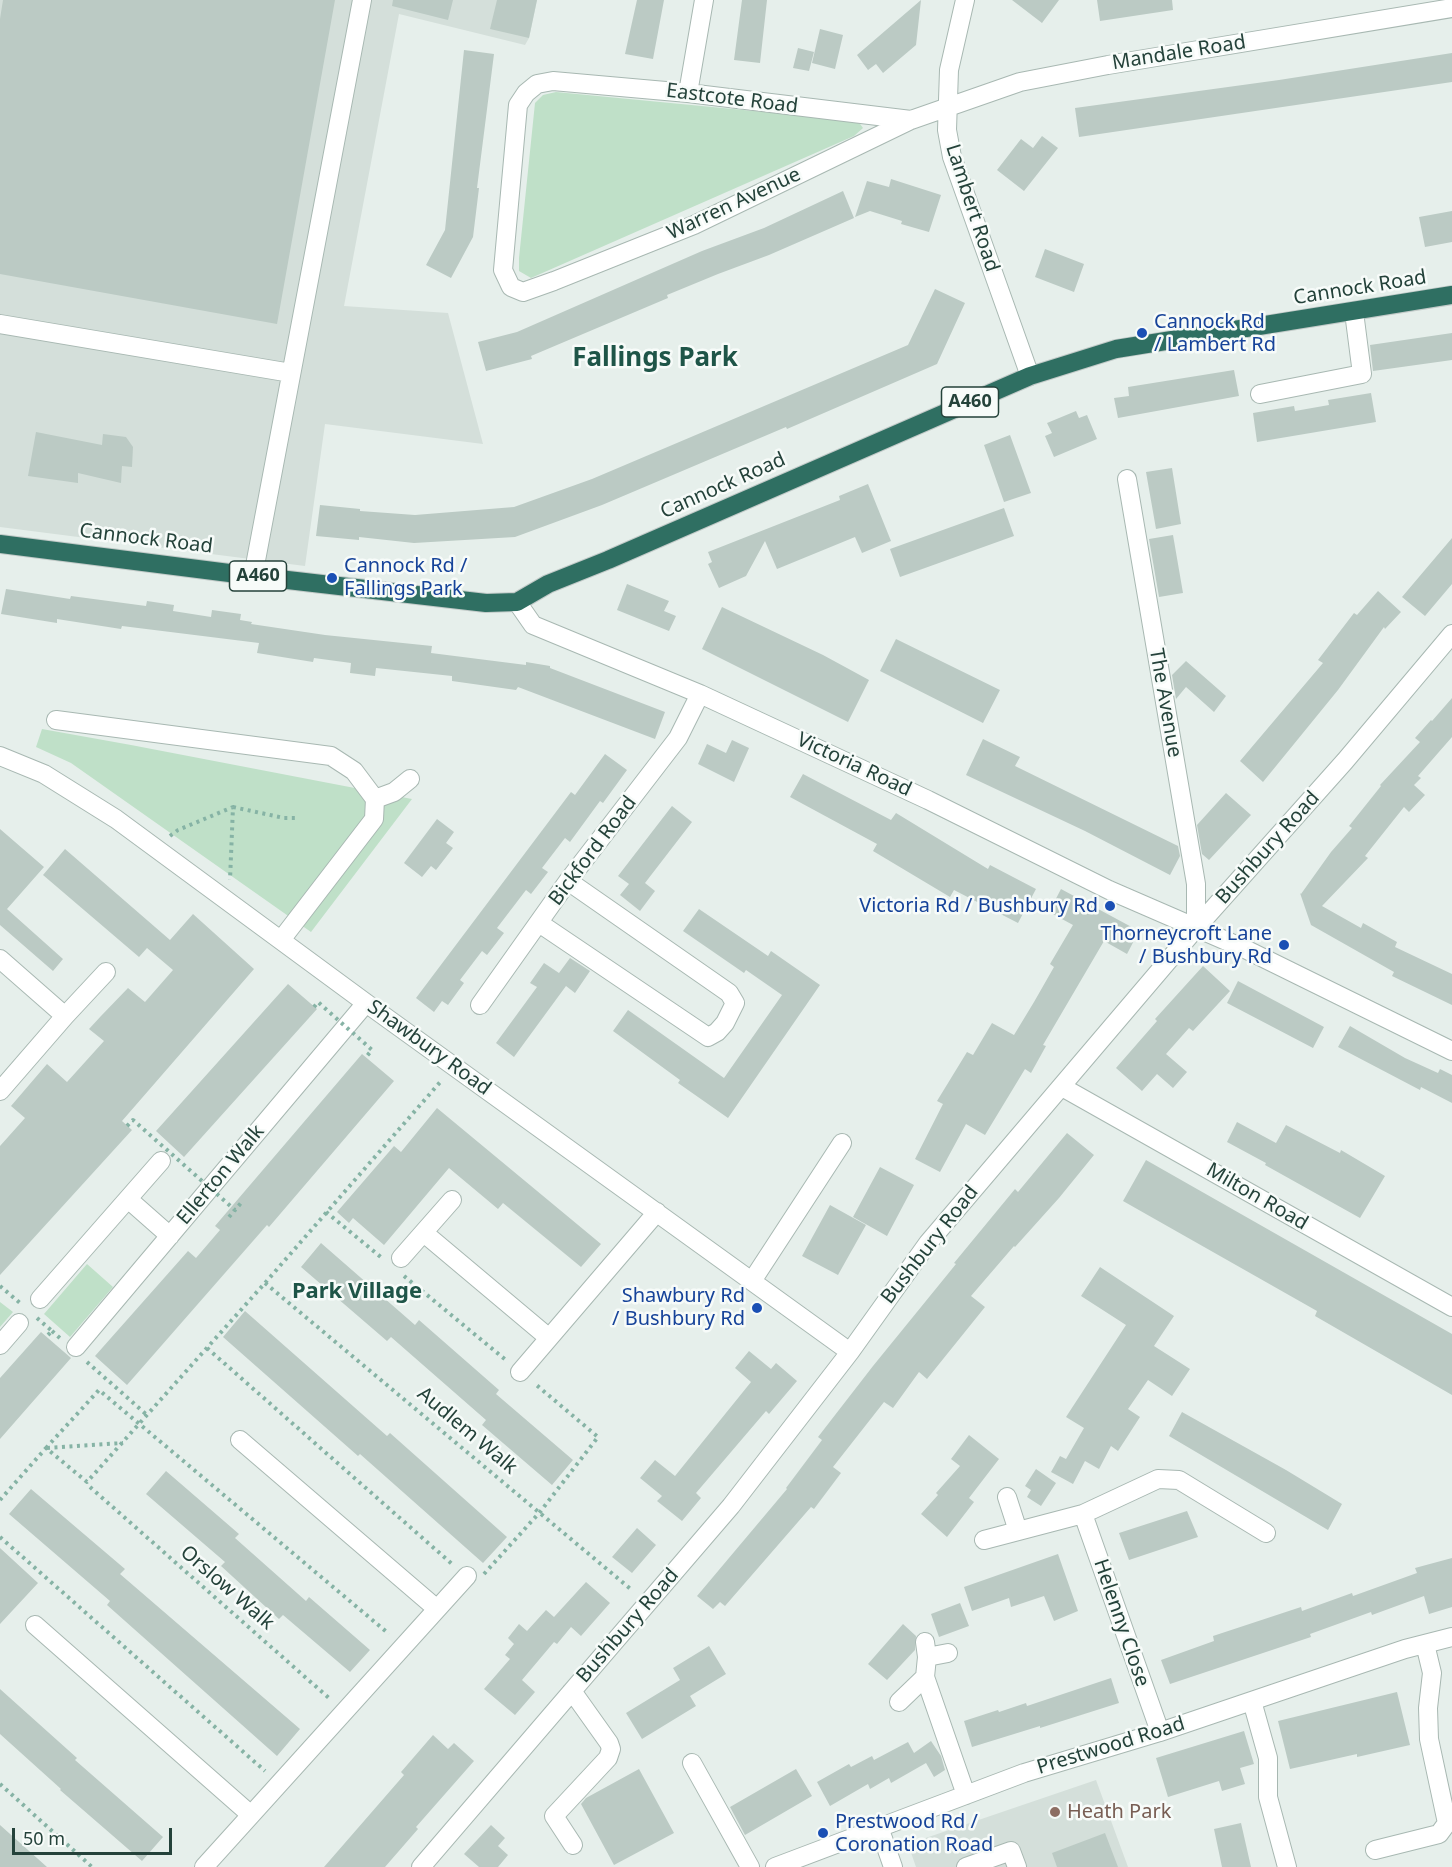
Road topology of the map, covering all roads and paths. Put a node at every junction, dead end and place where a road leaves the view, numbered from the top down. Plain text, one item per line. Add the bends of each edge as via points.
1 (362, 0) edge
2 (704, 0) edge
3 (965, 0) edge
4 (1452, 8) edge
5 (553, 81) joint
6 (688, 93) junction
7 (947, 106) junction
8 (911, 120) junction
9 (1452, 295) edge
10 (1354, 312) junction
11 (0, 324) edge
12 (291, 373) junction
13 (1030, 376) junction
14 (1260, 394) dead end
15 (1127, 479) dead end
16 (0, 544) edge
17 (253, 576) junction
18 (517, 602) junction
19 (1452, 634) edge
20 (700, 694) junction
21 (56, 720) dead end
22 (0, 756) edge
23 (410, 779) dead end
24 (375, 799) junction
25 (233, 807) junction
26 (299, 818) dead end
27 (156, 848) junction
28 (568, 881) junction
29 (230, 903) junction
30 (539, 923) junction
31 (1196, 928) junction
32 (281, 940) junction
33 (0, 959) edge
34 (106, 972) dead end
35 (366, 1003) junction
36 (480, 1005) dead end
37 (314, 1007) dead end
38 (65, 1016) junction
39 (1452, 1051) edge
40 (366, 1057) dead end
41 (455, 1066) junction
42 (1062, 1087) junction
43 (0, 1091) edge
44 (127, 1126) dead end
45 (842, 1143) dead end
46 (161, 1161) dead end
47 (128, 1198) junction
48 (452, 1200) dead end
49 (242, 1203) dead end
50 (236, 1210) junction
51 (326, 1212) junction
52 (657, 1212) junction
53 (229, 1217) dead end
54 (424, 1233) junction
55 (170, 1236) junction
56 (397, 1266) junction
57 (752, 1281) junction
58 (266, 1283) junction
59 (40, 1299) dead end
60 (1452, 1307) edge
61 (19, 1323) dead end
62 (51, 1331) dead end
63 (549, 1338) junction
64 (0, 1345) edge
65 (207, 1348) junction
66 (77, 1351) junction
67 (850, 1352) junction
68 (520, 1372) junction
69 (146, 1414) junction
70 (139, 1424) junction
71 (240, 1440) dead end
72 (123, 1443) junction
73 (46, 1448) junction
74 (90, 1487) dead end
75 (1007, 1497) dead end
76 (0, 1500) edge
77 (540, 1512) junction
78 (1083, 1514) junction
79 (1018, 1531) junction
80 (1266, 1533) dead end
81 (0, 1537) edge
82 (984, 1540) dead end
83 (467, 1576) junction
84 (648, 1604) junction
85 (437, 1610) junction
86 (34, 1625) dead end
87 (1452, 1637) edge
88 (1425, 1644) junction
89 (403, 1646) junction
90 (948, 1653) dead end
91 (925, 1677) junction
92 (572, 1691) junction
93 (1252, 1701) junction
94 (899, 1702) dead end
95 (344, 1711) junction
96 (1160, 1732) junction
97 (692, 1763) dead end
98 (0, 1784) edge
99 (279, 1784) junction
100 (966, 1795) junction
101 (250, 1815) junction
102 (879, 1827) junction
103 (573, 1845) dead end
104 (1375, 1850) dead end
105 (92, 1867) edge
106 (204, 1867) edge
107 (421, 1867) edge
108 (750, 1867) edge
109 (775, 1867) edge
110 (893, 1867) edge
111 (966, 1867) edge
112 (1017, 1867) edge
113 (1287, 1867) edge

1 - 12 street
2 - 6 street
3 - 7 street, Lambert Road via 950,70
4 - 7 street, Mandale Road via 1020,82
5 - 6 street, Eastcote Road
5 - 8 street, Warren Avenue via 537,84 518,105 503,270 511,286 523,292 694,225
6 - 8 street, Eastcote Road
7 - 8 street, Mandale Road
7 - 13 street, Lambert Road via 952,157
9 - 10 highway, Cannock Road / A460
10 - 13 highway, Cannock Road / A460 via 1116,349
10 - 14 street via 1362,374
11 - 12 street
12 - 17 street
13 - 18 highway, Cannock Road / A460 via 548,584
15 - 31 street, The Avenue via 1196,884
16 - 17 highway, Cannock Road / A460
17 - 18 highway, Cannock Road / A460 via 486,603
18 - 20 street, Victoria Road via 533,625
19 - 31 street, Bushbury Road
20 - 28 street, Bickford Road via 678,738
20 - 31 street, Victoria Road
21 - 24 street via 332,756 354,771
22 - 27 street, Shawbury Road via 45,774
23 - 24 street via 394,792
24 - 32 street via 374,819
25 - 26 path
25 - 27 path via 178,830
25 - 29 path
27 - 29 street, Shawbury Road
28 - 30 street, Bickford Road
28 - 30 street via 729,993 735,1003 725,1023 708,1037
29 - 32 street, Shawbury Road
30 - 36 street, Bickford Road
31 - 39 street, Victoria Road
31 - 42 street, Bushbury Road
32 - 35 street, Shawbury Road
33 - 38 street
34 - 38 street
35 - 41 street, Shawbury Road
35 - 55 street, Ellerton Walk
37 - 40 path, bridge via 318,1002 372,1050
38 - 43 street
41 - 51 path
41 - 52 street, Shawbury Road
42 - 60 street, Milton Road
42 - 67 street, Bushbury Road via 928,1243
44 - 50 path, bridge via 133,1120
45 - 57 street
46 - 47 street
47 - 55 street
47 - 59 street
48 - 54 street
49 - 50 path, bridge
50 - 53 path, bridge
51 - 56 path
51 - 58 path
52 - 57 street, Shawbury Road
52 - 63 street
54 - 56 street
54 - 63 street
55 - 66 street, Ellerton Walk
56 - 68 path
57 - 67 street, Shawbury Road
58 - 65 path
58 - 77 path, Audlem Walk
61 - 64 street
62 - 66 path
63 - 68 street
65 - 69 path
65 - 83 path
66 - 69 path
67 - 84 street, Bushbury Road via 731,1506
68 - 77 path via 598,1437
69 - 70 path
70 - 72 path
70 - 73 path via 99,1390
70 - 89 path
71 - 85 street
72 - 73 path
72 - 73 path via 87,1482
73 - 76 path
74 - 95 path, Orslow Walk
75 - 79 street
77 - 83 path via 476,1583
77 - 84 path, Audlem Walk
78 - 79 street
78 - 80 street via 1158,1479 1179,1480
78 - 96 street, Helenny Close
79 - 82 street
81 - 99 path
83 - 85 street
84 - 92 street, Bushbury Road
85 - 89 street
86 - 101 street
87 - 88 street, Prestwood Road
88 - 93 street, Prestwood Road
88 - 104 street via 1432,1673 1429,1739 1447,1823 1439,1834
89 - 95 street
90 - 91 street via 926,1649
91 - 94 street
91 - 100 street
92 - 103 street via 611,1749 608,1758 554,1816
92 - 107 street, Bushbury Road
93 - 96 street, Prestwood Road
93 - 113 street via 1268,1758 1268,1797
95 - 99 street
96 - 100 street, Prestwood Road via 1024,1773
97 - 108 street
98 - 105 path
99 - 101 street
100 - 102 street, Prestwood Road
101 - 106 street
102 - 109 street, Prestwood Road
102 - 110 street
111 - 112 street via 1011,1851

